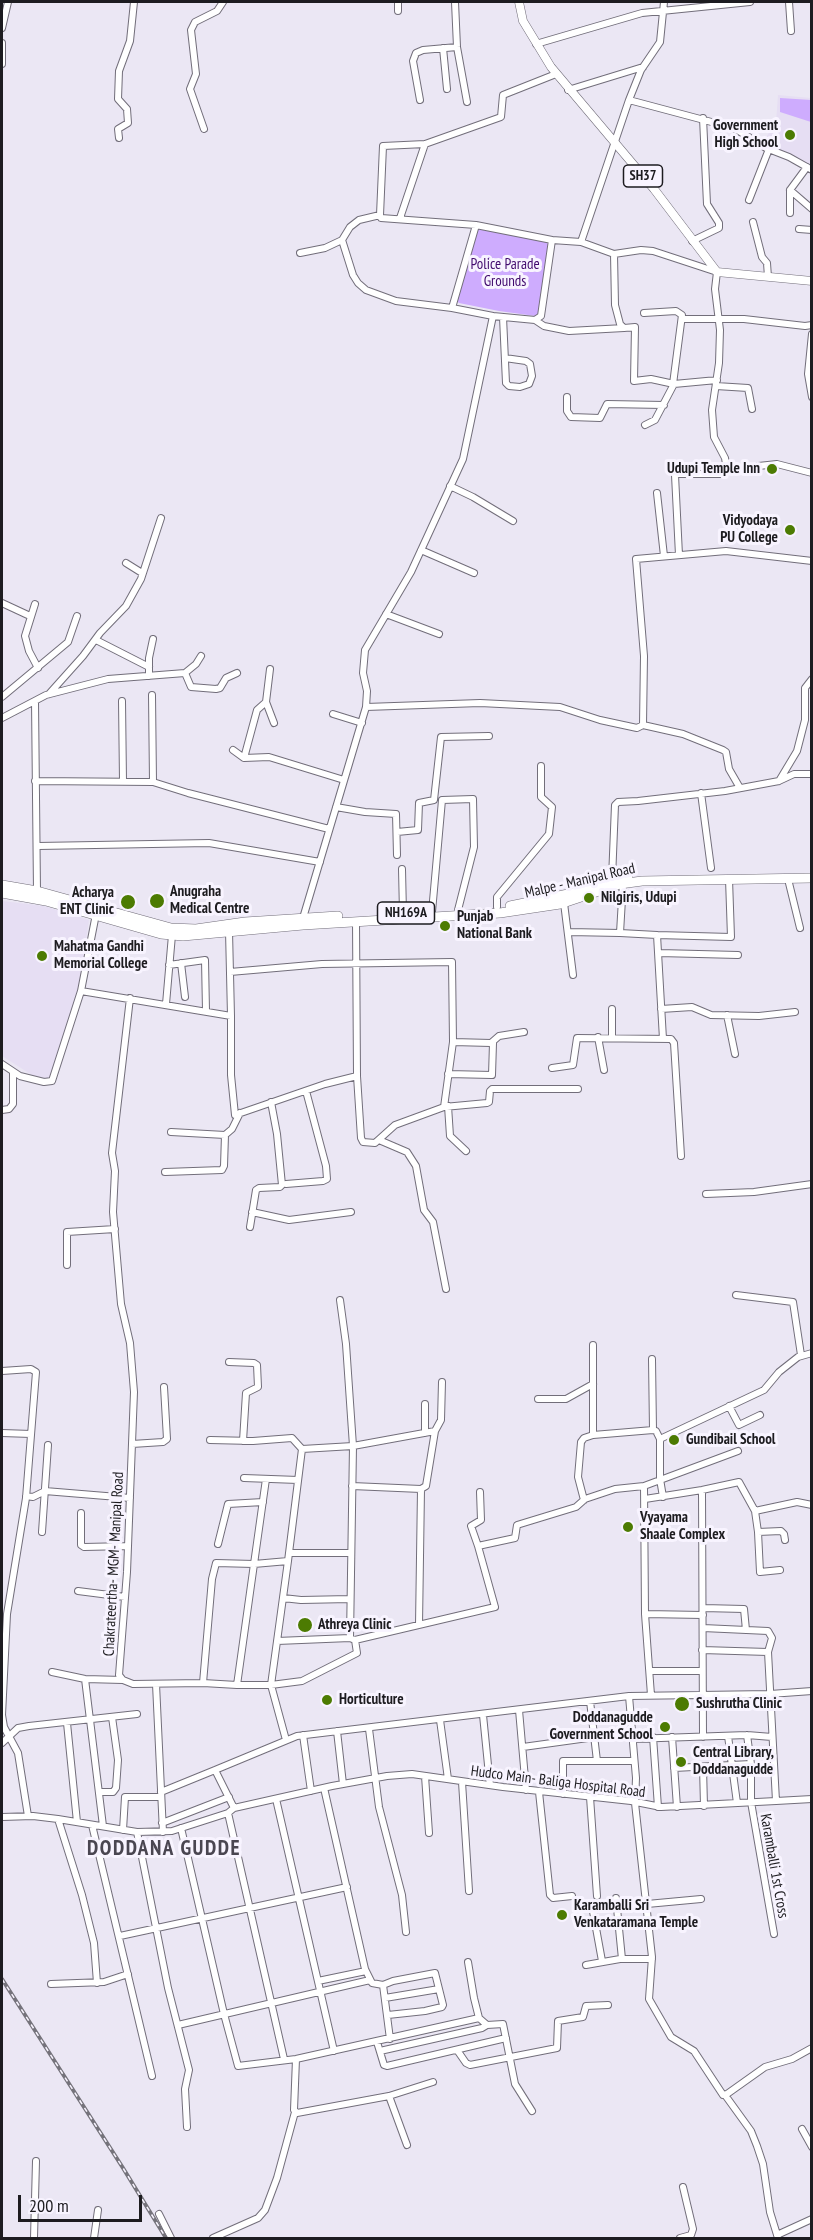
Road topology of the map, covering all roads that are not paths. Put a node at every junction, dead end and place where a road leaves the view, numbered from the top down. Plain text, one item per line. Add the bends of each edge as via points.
1 (8, 2) edge
2 (134, 2) edge
3 (223, 2) edge
4 (398, 2) edge
5 (455, 2) edge
6 (519, 2) edge
7 (664, 2) edge
8 (750, 2) edge
9 (789, 2) edge
10 (398, 11) dead end
11 (663, 12) junction
12 (2, 28) edge
13 (791, 31) dead end
14 (2, 43) edge
15 (536, 44) junction
16 (457, 47) junction
17 (443, 48) junction
18 (2, 64) edge
19 (644, 67) junction
20 (556, 74) junction
21 (447, 88) dead end
22 (568, 90) junction
23 (420, 100) dead end
24 (629, 100) junction
25 (467, 102) dead end
26 (703, 118) junction
27 (204, 129) dead end
28 (118, 138) dead end
29 (615, 143) junction
30 (425, 144) junction
31 (769, 149) junction
32 (809, 169) edge
33 (790, 190) junction
34 (749, 200) dead end
35 (812, 209) edge
36 (790, 213) dead end
37 (380, 215) junction
38 (400, 218) junction
39 (753, 222) dead end
40 (476, 225) junction
41 (799, 230) dead end
42 (812, 230) edge
43 (342, 240) junction
44 (552, 240) junction
45 (692, 241) junction
46 (581, 242) junction
47 (300, 253) dead end
48 (614, 254) junction
49 (717, 272) junction
50 (768, 277) junction
51 (812, 282) edge
52 (452, 308) junction
53 (644, 313) dead end
54 (493, 316) junction
55 (503, 317) junction
56 (683, 319) junction
57 (718, 319) junction
58 (535, 320) junction
59 (812, 325) edge
60 (624, 328) junction
61 (812, 334) edge
62 (811, 357) edge
63 (505, 358) junction
64 (717, 383) junction
65 (674, 384) junction
66 (567, 397) dead end
67 (812, 397) edge
68 (663, 405) junction
69 (752, 409) dead end
70 (645, 425) dead end
71 (726, 464) junction
72 (812, 473) edge
73 (450, 486) junction
74 (657, 493) dead end
75 (161, 518) dead end
76 (513, 521) dead end
77 (421, 550) junction
78 (679, 555) junction
79 (664, 556) junction
80 (812, 561) edge
81 (126, 563) dead end
82 (142, 573) junction
83 (474, 573) dead end
84 (2, 603) edge
85 (35, 604) dead end
86 (386, 614) junction
87 (30, 616) junction
88 (77, 616) dead end
89 (439, 634) dead end
90 (96, 639) junction
91 (153, 639) dead end
92 (201, 656) dead end
93 (149, 667) junction
94 (38, 668) junction
95 (270, 669) dead end
96 (185, 673) junction
97 (237, 673) dead end
98 (149, 676) junction
99 (812, 679) edge
100 (49, 694) junction
101 (152, 695) dead end
102 (2, 697) edge
103 (35, 701) junction
104 (122, 701) dead end
105 (266, 702) junction
106 (366, 707) junction
107 (333, 714) dead end
108 (2, 718) edge
109 (274, 723) dead end
110 (362, 723) junction
111 (643, 725) junction
112 (489, 736) dead end
113 (234, 750) dead end
114 (244, 758) junction
115 (541, 766) dead end
116 (812, 774) edge
117 (344, 780) junction
118 (35, 781) junction
119 (123, 781) junction
120 (779, 781) junction
121 (153, 782) junction
122 (740, 788) junction
123 (702, 794) junction
124 (434, 800) junction
125 (442, 800) junction
126 (336, 807) junction
127 (329, 829) junction
128 (397, 832) junction
129 (38, 846) junction
130 (397, 855) dead end
131 (320, 862) junction
132 (402, 868) dead end
133 (711, 868) dead end
134 (812, 873) edge
135 (812, 878) edge
136 (612, 879) junction
137 (729, 879) junction
138 (788, 879) junction
139 (623, 880) junction
140 (2, 885) edge
141 (37, 891) junction
142 (2, 893) edge
143 (564, 903) junction
144 (497, 907) junction
145 (458, 910) junction
146 (432, 912) junction
147 (403, 913) junction
148 (96, 914) junction
149 (303, 918) junction
150 (356, 921) junction
151 (246, 926) junction
152 (800, 928) dead end
153 (229, 931) junction
154 (568, 933) junction
155 (620, 933) junction
156 (172, 935) junction
157 (657, 935) junction
158 (659, 953) junction
159 (738, 955) dead end
160 (181, 963) junction
161 (358, 963) junction
162 (169, 965) junction
163 (230, 972) junction
164 (573, 975) dead end
165 (81, 991) junction
166 (130, 998) junction
167 (185, 998) dead end
168 (166, 1004) junction
169 (612, 1009) dead end
170 (661, 1009) junction
171 (206, 1011) junction
172 (795, 1012) dead end
173 (727, 1015) junction
174 (231, 1016) junction
175 (524, 1032) dead end
176 (612, 1037) junction
177 (598, 1038) junction
178 (663, 1039) junction
179 (453, 1042) junction
180 (493, 1043) junction
181 (735, 1054) dead end
182 (2, 1064) edge
183 (552, 1068) dead end
184 (604, 1070) dead end
185 (14, 1071) junction
186 (448, 1074) junction
187 (357, 1077) junction
188 (578, 1089) dead end
189 (306, 1091) junction
190 (271, 1102) junction
191 (446, 1106) junction
192 (2, 1110) edge
193 (240, 1113) junction
194 (171, 1132) dead end
195 (225, 1135) junction
196 (379, 1140) junction
197 (466, 1151) dead end
198 (681, 1156) dead end
199 (165, 1172) dead end
200 (286, 1184) dead end
201 (812, 1184) edge
202 (706, 1194) dead end
203 (252, 1212) junction
204 (351, 1212) dead end
205 (250, 1227) dead end
206 (115, 1229) junction
207 (67, 1265) dead end
208 (446, 1289) dead end
209 (736, 1295) dead end
210 (340, 1300) dead end
211 (593, 1345) dead end
212 (812, 1353) edge
213 (801, 1355) junction
214 (652, 1359) dead end
215 (230, 1362) dead end
216 (2, 1371) edge
217 (442, 1382) dead end
218 (593, 1384) junction
219 (164, 1387) dead end
220 (538, 1399) dead end
221 (425, 1404) dead end
222 (729, 1406) junction
223 (760, 1415) dead end
224 (653, 1430) junction
225 (435, 1431) junction
226 (2, 1433) edge
227 (425, 1433) junction
228 (31, 1434) junction
229 (593, 1435) junction
230 (660, 1439) junction
231 (210, 1440) dead end
232 (243, 1441) junction
233 (132, 1444) junction
234 (48, 1445) dead end
235 (353, 1446) junction
236 (302, 1449) junction
237 (738, 1451) dead end
238 (244, 1478) dead end
239 (266, 1479) junction
240 (660, 1479) junction
241 (298, 1480) junction
242 (352, 1486) junction
243 (644, 1486) junction
244 (421, 1489) junction
245 (45, 1491) junction
246 (702, 1491) junction
247 (480, 1492) dead end
248 (26, 1496) junction
249 (663, 1497) junction
250 (130, 1498) junction
251 (645, 1499) junction
252 (584, 1500) junction
253 (262, 1502) junction
254 (812, 1504) edge
255 (755, 1511) junction
256 (81, 1513) dead end
257 (42, 1532) dead end
258 (758, 1532) junction
259 (785, 1540) dead end
260 (218, 1544) dead end
261 (128, 1546) junction
262 (478, 1546) junction
263 (350, 1553) junction
264 (289, 1557) junction
265 (254, 1564) junction
266 (780, 1570) dead end
267 (78, 1592) dead end
268 (125, 1597) junction
269 (283, 1598) junction
270 (350, 1599) junction
271 (703, 1611) junction
272 (645, 1614) junction
273 (419, 1625) junction
274 (703, 1628) junction
275 (746, 1630) junction
276 (352, 1639) junction
277 (277, 1641) junction
278 (702, 1650) junction
279 (768, 1652) junction
280 (650, 1671) junction
281 (702, 1671) junction
282 (52, 1672) dead end
283 (85, 1679) junction
284 (123, 1680) junction
285 (203, 1683) junction
286 (156, 1684) junction
287 (237, 1685) junction
288 (271, 1685) junction
289 (812, 1691) edge
290 (770, 1694) junction
291 (651, 1695) junction
292 (704, 1695) junction
293 (629, 1696) junction
294 (590, 1701) junction
295 (519, 1710) junction
296 (137, 1714) dead end
297 (483, 1715) junction
298 (112, 1717) junction
299 (90, 1720) junction
300 (440, 1720) junction
301 (67, 1723) junction
302 (369, 1729) junction
303 (337, 1731) junction
304 (303, 1735) junction
305 (747, 1735) junction
306 (728, 1736) junction
307 (595, 1737) junction
308 (652, 1737) junction
309 (672, 1737) junction
310 (703, 1737) junction
311 (772, 1737) junction
312 (8, 1738) junction
313 (632, 1738) junction
314 (286, 1740) junction
315 (2, 1743) edge
316 (523, 1747) junction
317 (597, 1761) junction
318 (634, 1761) junction
319 (751, 1764) junction
320 (732, 1766) junction
321 (703, 1767) junction
322 (674, 1768) junction
323 (215, 1770) junction
324 (425, 1776) junction
325 (376, 1779) junction
326 (448, 1779) junction
327 (462, 1782) junction
328 (343, 1784) junction
329 (490, 1785) junction
330 (324, 1788) junction
331 (526, 1790) junction
332 (311, 1791) junction
333 (539, 1791) junction
334 (100, 1792) junction
335 (563, 1794) junction
336 (161, 1795) junction
337 (229, 1797) junction
338 (590, 1797) junction
339 (276, 1799) junction
340 (812, 1799) edge
341 (776, 1801) junction
342 (751, 1802) junction
343 (635, 1803) junction
344 (737, 1803) junction
345 (704, 1806) junction
346 (658, 1807) junction
347 (677, 1808) junction
348 (231, 1811) junction
349 (27, 1816) junction
350 (2, 1817) edge
351 (58, 1819) junction
352 (77, 1822) junction
353 (162, 1823) junction
354 (92, 1824) junction
355 (103, 1826) junction
356 (181, 1828) junction
357 (123, 1830) junction
358 (137, 1832) junction
359 (163, 1832) junction
360 (429, 1833) dead end
361 (347, 1887) junction
362 (470, 1892) dead end
363 (572, 1896) dead end
364 (597, 1896) dead end
365 (300, 1898) junction
366 (616, 1898) dead end
367 (701, 1899) dead end
368 (647, 1904) junction
369 (592, 1906) dead end
370 (251, 1908) junction
371 (203, 1919) junction
372 (155, 1929) junction
373 (406, 1932) dead end
374 (774, 1934) dead end
375 (120, 1936) junction
376 (622, 1959) junction
377 (652, 1959) junction
378 (602, 1961) junction
379 (468, 1962) dead end
380 (586, 1965) dead end
381 (366, 1971) junction
382 (128, 1974) junction
383 (370, 1980) junction
384 (318, 1981) junction
385 (97, 1983) junction
386 (51, 1984) dead end
387 (382, 1986) junction
388 (439, 1989) junction
389 (320, 1992) junction
390 (385, 1998) junction
391 (273, 2003) junction
392 (608, 2005) dead end
393 (224, 2014) junction
394 (388, 2015) junction
395 (479, 2018) junction
396 (178, 2025) junction
397 (487, 2025) junction
398 (506, 2038) junction
399 (390, 2039) junction
400 (377, 2042) junction
401 (812, 2048) edge
402 (457, 2050) junction
403 (334, 2051) junction
404 (380, 2051) junction
405 (510, 2056) junction
406 (284, 2059) junction
407 (296, 2059) junction
408 (152, 2076) dead end
409 (433, 2082) dead end
410 (725, 2095) junction
411 (389, 2096) junction
412 (532, 2111) dead end
413 (295, 2112) junction
414 (187, 2127) dead end
415 (802, 2129) dead end
416 (407, 2145) dead end
417 (812, 2147) edge
418 (36, 2161) dead end
419 (683, 2187) dead end
420 (98, 2210) dead end
421 (159, 2214) dead end
422 (812, 2219) edge
423 (778, 2237) edge
424 (34, 2238) edge
425 (94, 2238) edge
426 (171, 2238) edge
427 (213, 2238) edge
428 (680, 2238) edge

1 - 12 street
2 - 28 street via 130,41 119,71 118,99 127,110 128,123 118,129
3 - 27 street via 217,11 195,22 191,30 196,74 189,89
4 - 10 street
5 - 16 street
6 - 15 main road, SH37
7 - 11 street
8 - 11 street
9 - 13 street
11 - 15 street via 642,13
11 - 19 street via 660,42
14 - 18 street
15 - 20 main road, SH37
16 - 17 street
16 - 25 street
17 - 21 street
17 - 23 street via 423,50 413,56
19 - 22 street
19 - 24 street
20 - 22 main road, SH37
20 - 30 street via 503,96 501,117
22 - 29 main road, SH37
24 - 26 street
24 - 29 street
26 - 31 street via 734,128
26 - 45 street via 707,204 719,228
29 - 45 main road, SH37
29 - 46 street
30 - 37 street via 383,146
30 - 38 street
31 - 32 street
31 - 34 street
32 - 33 street
33 - 35 street
33 - 36 street
37 - 38 street
37 - 43 street via 359,220
38 - 40 street
39 - 50 street
40 - 44 street
40 - 52 street
41 - 42 street
43 - 47 street
43 - 52 street via 353,275 366,290 396,301
44 - 46 street
44 - 58 street via 541,316
45 - 49 main road, SH37
46 - 48 street
48 - 49 street via 653,251
48 - 60 street via 615,305
49 - 50 main road
49 - 57 street
50 - 51 main road
52 - 54 street
53 - 56 street via 676,311
54 - 55 street
54 - 73 street via 464,459
55 - 58 street
55 - 63 street
56 - 57 street
56 - 65 street
57 - 59 street
57 - 64 street
58 - 60 street via 569,331
60 - 65 street via 635,327 634,381 651,379
61 - 62 street
62 - 67 street via 808,374
63 - 63 street via 508,386 529,384 530,364
64 - 65 street
64 - 69 street via 748,388
64 - 71 street via 711,410 714,437
65 - 68 street
66 - 68 street via 567,411 572,417 600,418 607,405
68 - 70 street via 655,420
71 - 72 street via 740,468 777,464
71 - 78 street via 721,474 675,476
73 - 76 street
73 - 77 street
74 - 79 street
75 - 82 street
77 - 83 street
77 - 86 street
78 - 79 street
78 - 80 street via 726,551
79 - 111 street via 636,559 644,656
81 - 82 street
82 - 90 street via 126,606
84 - 87 street
85 - 87 street
86 - 89 street
86 - 106 street via 364,650
87 - 94 street via 25,636
88 - 94 street via 68,642
90 - 93 street
90 - 100 street
91 - 93 street
92 - 96 street
93 - 98 street
94 - 102 street
95 - 105 street
96 - 97 street via 191,687 216,689
96 - 98 street
98 - 100 street via 108,679
99 - 120 street via 805,687 805,720 796,751
100 - 103 street
101 - 121 street
103 - 108 street
103 - 118 street
104 - 119 street
105 - 109 street
105 - 114 street via 257,710
106 - 110 street
106 - 111 street via 480,703 557,706 618,724 637,728
107 - 110 street
110 - 117 street
111 - 122 street via 683,734 725,751 729,769
112 - 124 street via 441,737
113 - 114 street
114 - 117 street via 269,758
115 - 144 street via 542,797 552,807 549,834 497,897
116 - 120 street via 794,774
117 - 126 street
118 - 119 street
118 - 129 street
119 - 121 street
120 - 122 street
121 - 127 street
122 - 123 street
123 - 133 street
123 - 136 street via 616,803
124 - 125 street
124 - 128 street via 420,802 418,830
125 - 145 street via 473,799 474,847
125 - 146 street
126 - 127 street
126 - 128 street via 396,814
127 - 131 street
128 - 130 street
129 - 131 street via 209,843
129 - 141 street
131 - 149 street
132 - 147 street
134 - 139 highway, Malpe - Manipal Road / NH169A
135 - 138 highway, Malpe - Manipal Road / NH169A
136 - 139 highway, Malpe - Manipal Road / NH169A
136 - 144 highway, Malpe - Manipal Road / NH169A via 559,896
137 - 138 highway, Malpe - Manipal Road / NH169A
137 - 139 highway, Malpe - Manipal Road / NH169A
137 - 157 street via 730,937
138 - 152 street
139 - 143 highway, Malpe - Manipal Road / NH169A
139 - 155 street
140 - 141 highway, Malpe - Manipal Road / NH169A
141 - 151 highway, Malpe - Manipal Road / NH169A via 171,928
142 - 148 highway, Malpe - Manipal Road / NH169A
143 - 150 highway, Malpe - Manipal Road / NH169A via 500,913
143 - 154 street
144 - 145 highway, Malpe - Manipal Road / NH169A
145 - 146 highway, Malpe - Manipal Road / NH169A
146 - 147 highway, Malpe - Manipal Road / NH169A
147 - 149 highway, Malpe - Manipal Road / NH169A
148 - 156 highway, Malpe - Manipal Road / NH169A
148 - 165 street
149 - 151 highway, Malpe - Manipal Road / NH169A
150 - 151 highway, Malpe - Manipal Road / NH169A
150 - 161 street
151 - 153 highway, Malpe - Manipal Road / NH169A
153 - 156 highway, Malpe - Manipal Road / NH169A
153 - 163 street
154 - 155 street
154 - 164 street
155 - 157 street
156 - 162 street
157 - 158 street
158 - 159 street
158 - 170 street
160 - 162 street
160 - 167 street
160 - 171 street via 205,960
161 - 163 street
161 - 179 street via 452,962
161 - 187 street
162 - 168 street
163 - 174 street
165 - 166 street
165 - 185 street via 52,1082 20,1076
166 - 168 street
166 - 206 street, Chakrateertha- MGM- Manipal Road via 112,1153
168 - 171 street
169 - 176 street
170 - 173 street via 692,1007 711,1015
170 - 178 street
171 - 174 street
172 - 173 street
173 - 181 street
174 - 193 street via 231,1075 235,1115
175 - 180 street via 497,1036
176 - 177 street
176 - 178 street
177 - 183 street via 576,1038 573,1065
177 - 184 street
178 - 198 street via 674,1043
179 - 180 street
179 - 186 street
180 - 186 street via 492,1076
182 - 185 street
185 - 192 street via 13,1104
186 - 191 street
187 - 189 street
187 - 196 street via 362,1140
188 - 191 street via 492,1089 489,1103
189 - 190 street
189 - 200 street via 327,1179
190 - 193 street
190 - 203 street via 282,1185 257,1189
191 - 196 street via 395,1125
191 - 197 street via 450,1136
193 - 195 street
194 - 195 street
195 - 199 street via 222,1170
196 - 208 street via 407,1152 416,1166 424,1210 433,1222
201 - 202 street
203 - 204 street via 289,1220
203 - 205 street
206 - 207 street via 67,1232
206 - 233 street, Chakrateertha- MGM- Manipal Road via 134,1392
209 - 213 street via 793,1302
210 - 235 street
211 - 218 street
212 - 213 street
213 - 222 street via 779,1372 766,1389
214 - 224 street
215 - 232 street via 257,1365 258,1387 246,1393
216 - 228 street via 36,1372
217 - 225 street via 441,1422
218 - 220 street via 566,1399
218 - 229 street
219 - 233 street via 167,1439
221 - 227 street
222 - 223 street via 739,1425
222 - 230 street
224 - 229 street
224 - 230 street
225 - 227 street
225 - 244 street via 426,1484
226 - 228 street
227 - 235 street
228 - 248 street
229 - 252 street via 581,1442 578,1477
230 - 240 street
231 - 232 street
232 - 236 street via 291,1438
233 - 250 street, Chakrateertha- MGM- Manipal Road
234 - 245 street
235 - 236 street
235 - 242 street
236 - 241 street
237 - 240 street
238 - 239 street
239 - 241 street
239 - 253 street
240 - 243 street
240 - 249 street
241 - 264 street
242 - 244 street
242 - 263 street
243 - 251 street
243 - 252 street via 613,1489
244 - 273 street
245 - 248 street
245 - 250 street
245 - 257 street
246 - 249 street
246 - 255 street via 739,1482
246 - 271 street
247 - 262 street via 481,1520 471,1526
248 - 312 street via 7,1614 2,1721
249 - 251 street
250 - 261 street, Chakrateertha- MGM- Manipal Road
251 - 272 street
252 - 262 street via 576,1507 517,1524 515,1538
253 - 260 street via 228,1504
253 - 265 street
254 - 255 street via 797,1502
255 - 258 street
256 - 261 street via 81,1545
258 - 259 street via 781,1531
258 - 266 street via 760,1572
261 - 268 street, Chakrateertha- MGM- Manipal Road
262 - 273 street via 495,1607
263 - 264 street
263 - 270 street
264 - 265 street
264 - 269 street
265 - 285 street via 216,1563
265 - 287 street
267 - 268 street
268 - 284 street, Chakrateertha- MGM- Manipal Road via 119,1675
269 - 270 street
269 - 277 street
270 - 276 street
271 - 272 street
271 - 274 street
271 - 275 street via 744,1609
272 - 280 street
273 - 276 street
274 - 275 street
274 - 278 street
275 - 279 street via 768,1631
276 - 277 street
276 - 288 street via 357,1653 302,1681
277 - 288 street
278 - 279 street
278 - 281 street
279 - 290 street
280 - 281 street
280 - 291 street
281 - 292 street
282 - 283 street
283 - 284 street
283 - 299 street
284 - 286 street
285 - 286 street
285 - 287 street
286 - 336 street
287 - 288 street
288 - 314 street
289 - 290 street
290 - 292 street
290 - 311 street
291 - 292 street
291 - 293 street
292 - 310 street
293 - 294 street
293 - 313 street
294 - 295 street
294 - 307 street
295 - 297 street
295 - 316 street
296 - 298 street
297 - 300 street
297 - 329 street
298 - 299 street
298 - 334 street via 118,1760 116,1788 113,1792
299 - 301 street
299 - 334 street
300 - 302 street
300 - 326 street
301 - 312 street via 18,1728
301 - 352 street
302 - 303 street
302 - 325 street
303 - 304 street
303 - 328 street
304 - 314 street
304 - 332 street
305 - 306 street
305 - 311 street
305 - 319 street, Karamballi 1st Cross
306 - 310 street
306 - 320 street
307 - 316 street
307 - 317 street
308 - 309 street
308 - 313 street
308 - 346 street
309 - 310 street
309 - 322 street
311 - 341 street
312 - 315 street
312 - 349 street via 18,1753
313 - 318 street
314 - 323 street
316 - 331 street
317 - 318 street
317 - 335 street via 563,1761
318 - 343 street
319 - 320 street
319 - 342 street, Karamballi 1st Cross
320 - 321 street
320 - 344 street
321 - 322 street
321 - 345 street
322 - 347 street
323 - 336 street
323 - 337 street
324 - 325 street, Hudco Main- Baliga Hospital Road
324 - 326 street, Hudco Main- Baliga Hospital Road
324 - 360 street
325 - 328 street, Hudco Main- Baliga Hospital Road
325 - 373 street via 379,1808 401,1890
326 - 327 street, Hudco Main- Baliga Hospital Road
327 - 329 street, Hudco Main- Baliga Hospital Road
327 - 362 street
328 - 330 street, Hudco Main- Baliga Hospital Road
329 - 331 street, Hudco Main- Baliga Hospital Road
330 - 332 street, Hudco Main- Baliga Hospital Road
330 - 361 street
331 - 333 street, Hudco Main- Baliga Hospital Road
332 - 339 street, Hudco Main- Baliga Hospital Road
333 - 335 street, Hudco Main- Baliga Hospital Road
333 - 363 street via 550,1895
334 - 355 street
335 - 338 street, Hudco Main- Baliga Hospital Road
336 - 353 street
336 - 357 street via 125,1797
337 - 348 street
337 - 353 street
338 - 343 street, Hudco Main- Baliga Hospital Road
338 - 364 street
339 - 348 street, Hudco Main- Baliga Hospital Road
339 - 365 street
340 - 341 street, Hudco Main- Baliga Hospital Road
341 - 342 street, Hudco Main- Baliga Hospital Road
342 - 344 street, Hudco Main- Baliga Hospital Road
342 - 374 street, Karamballi 1st Cross
343 - 346 street, Hudco Main- Baliga Hospital Road
343 - 368 street
344 - 345 street, Hudco Main- Baliga Hospital Road
345 - 347 street, Hudco Main- Baliga Hospital Road
346 - 347 street, Hudco Main- Baliga Hospital Road
348 - 356 street, Hudco Main- Baliga Hospital Road
348 - 370 street
349 - 350 street, Hudco Main- Baliga Hospital Road
349 - 351 street, Hudco Main- Baliga Hospital Road
351 - 352 street, Hudco Main- Baliga Hospital Road
351 - 385 street via 94,1943
352 - 354 street, Hudco Main- Baliga Hospital Road
353 - 359 street
354 - 355 street, Hudco Main- Baliga Hospital Road
354 - 375 street
355 - 357 street, Hudco Main- Baliga Hospital Road
356 - 359 street, Hudco Main- Baliga Hospital Road
356 - 371 street
357 - 358 street, Hudco Main- Baliga Hospital Road
358 - 359 street, Hudco Main- Baliga Hospital Road
358 - 372 street
361 - 365 street
361 - 381 street
365 - 370 street
365 - 384 street
366 - 376 street
367 - 368 street
368 - 377 street
369 - 378 street
370 - 371 street
370 - 391 street
371 - 372 street
371 - 393 street
372 - 375 street
372 - 396 street
375 - 382 street
376 - 377 street
376 - 378 street
377 - 410 street via 649,1999 671,2037 694,2051
378 - 380 street
379 - 395 street
381 - 383 street
381 - 384 street
382 - 385 street
382 - 408 street
383 - 387 street
383 - 389 street
384 - 389 street
385 - 386 street
387 - 388 street via 434,1973
387 - 390 street
388 - 390 street
388 - 394 street via 442,2007
389 - 391 street
389 - 403 street
390 - 394 street
391 - 393 street
391 - 406 street
392 - 405 street via 586,2006 583,2018 558,2021 557,2048
393 - 396 street
393 - 406 street via 238,2066
394 - 399 street
395 - 397 street
395 - 399 street
396 - 414 street via 189,2070 185,2089
397 - 398 street via 503,2024
397 - 404 street
398 - 402 street
398 - 405 street
399 - 400 street
400 - 403 street
400 - 404 street
401 - 410 street via 765,2067
402 - 404 street via 387,2066
402 - 405 street via 470,2065
403 - 407 street
405 - 412 street via 516,2086
406 - 407 street
407 - 413 street
409 - 411 street
410 - 423 street via 757,2146
411 - 413 street
411 - 416 street
413 - 427 street via 278,2178 265,2210 258,2218
415 - 417 street
418 - 424 street
419 - 428 street via 693,2229 691,2235
420 - 425 street
421 - 426 street
422 - 423 street

